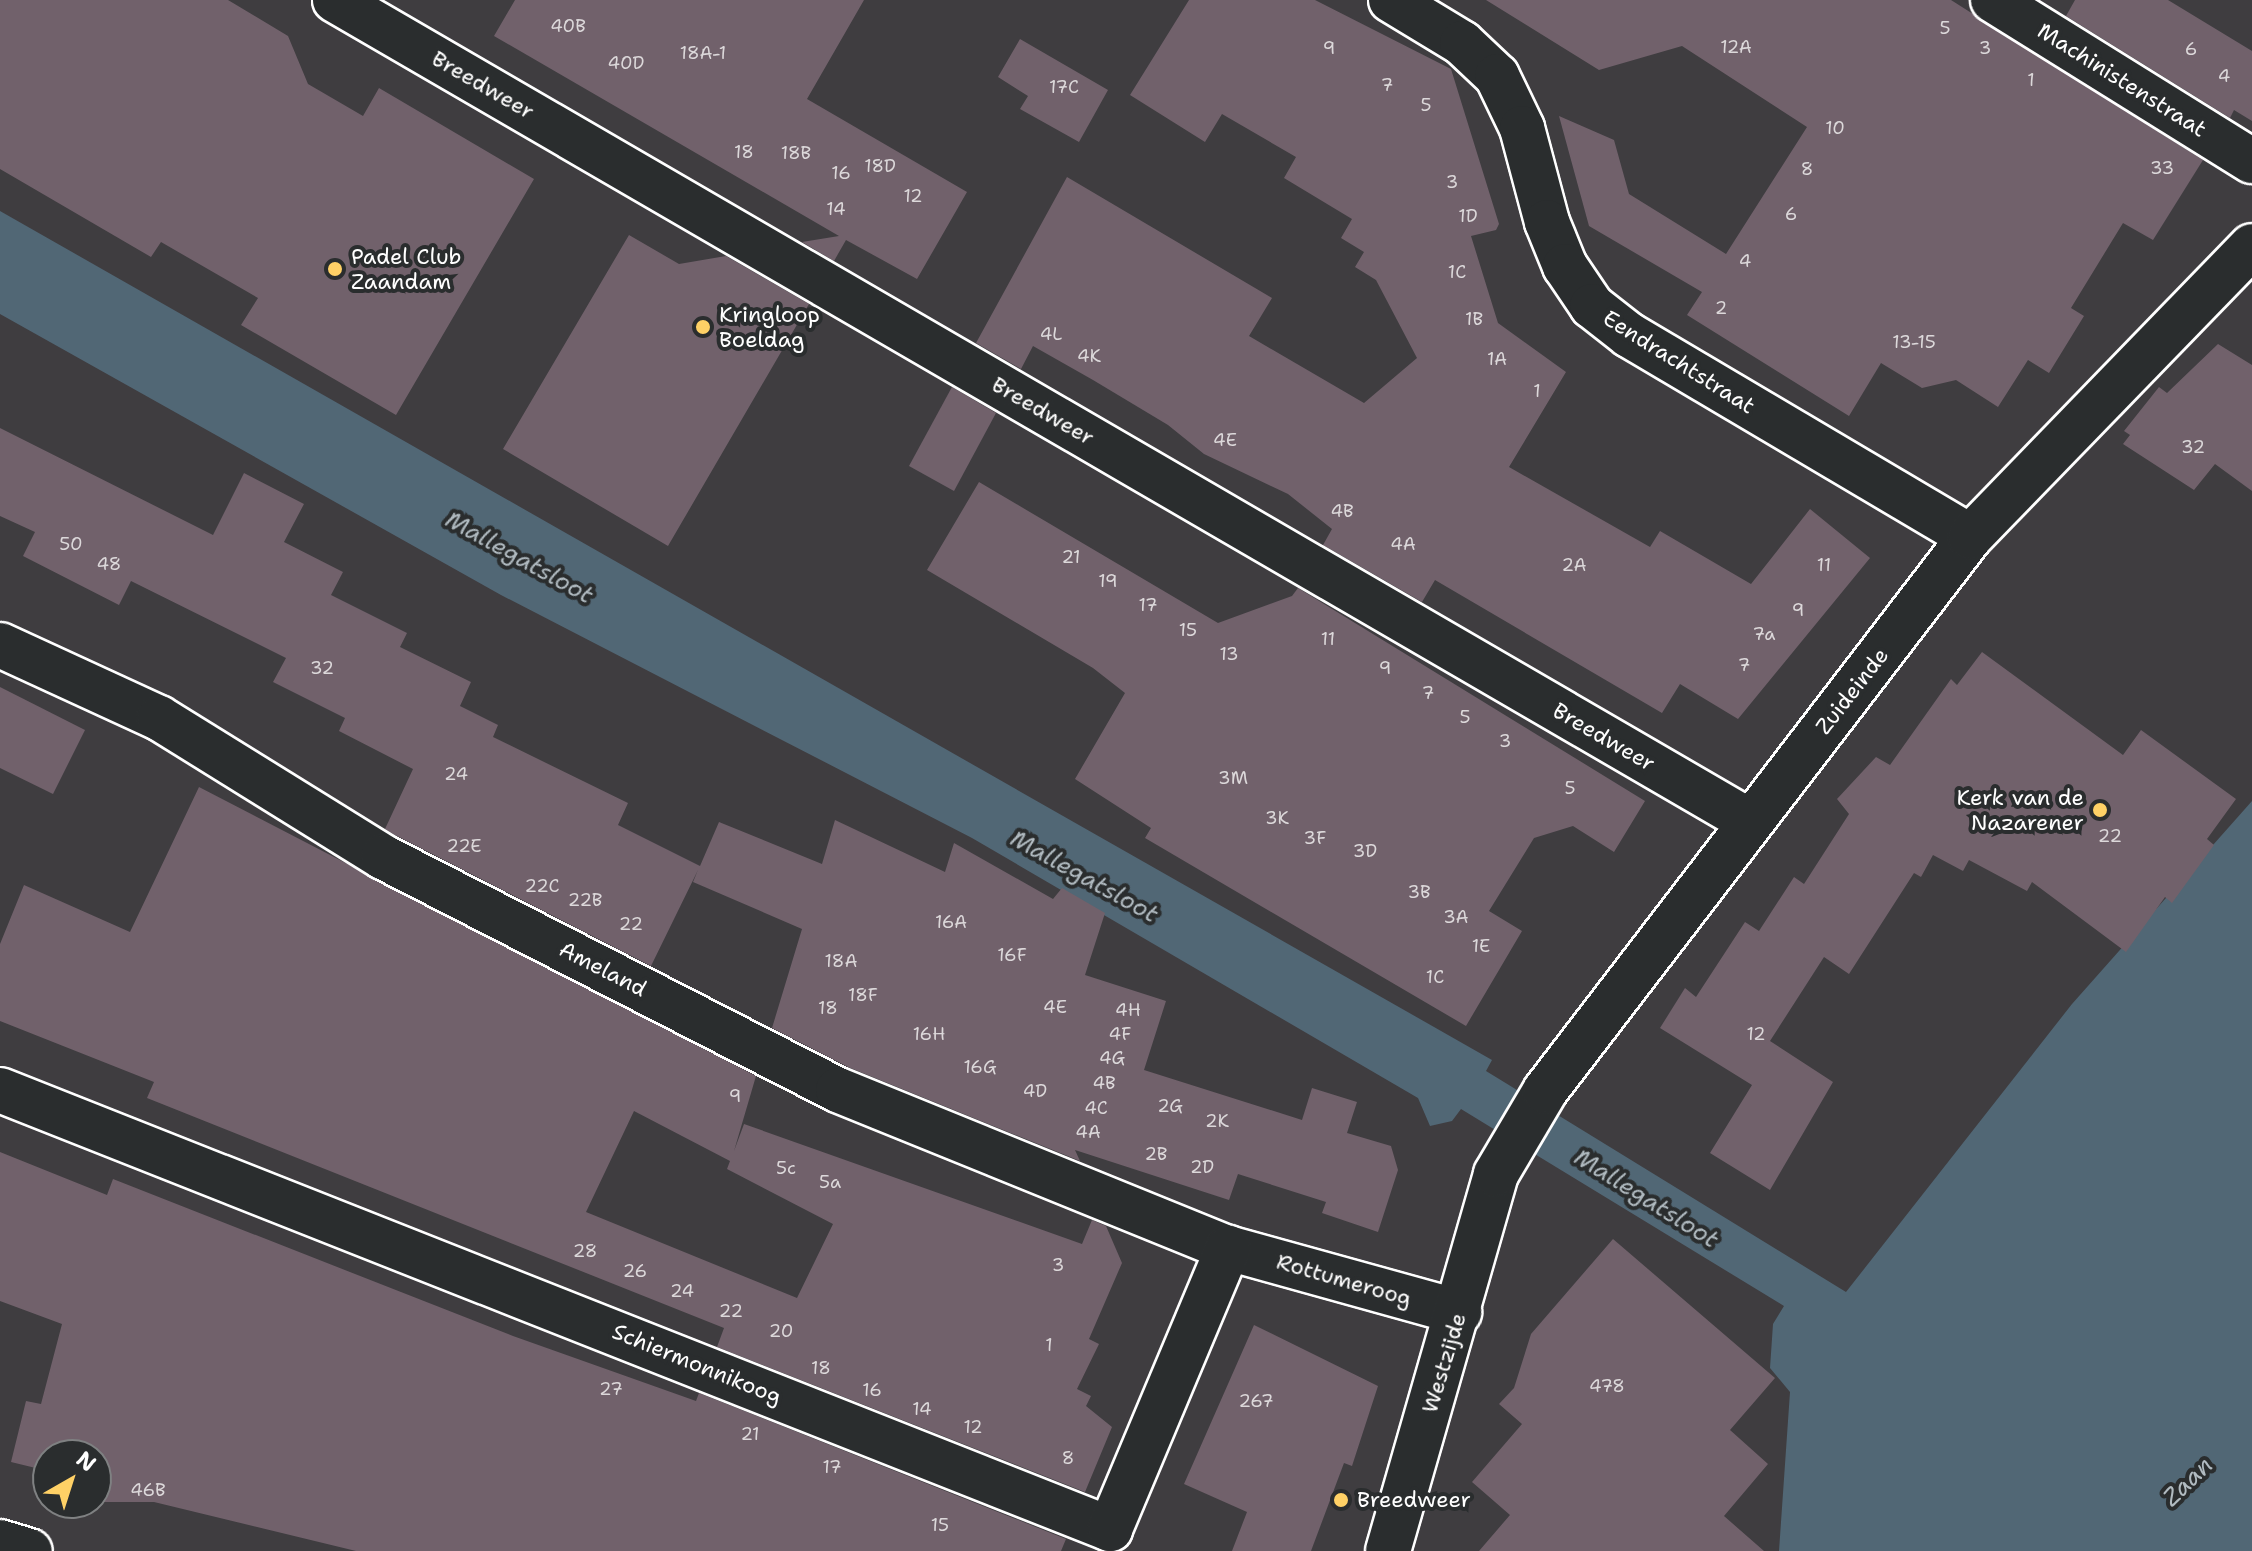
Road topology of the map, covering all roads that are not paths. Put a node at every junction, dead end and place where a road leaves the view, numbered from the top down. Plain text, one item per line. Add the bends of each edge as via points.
1 (335, 0) edge
2 (1391, 0) edge
3 (1993, 0) edge
4 (2252, 161) edge
5 (2252, 246) edge
6 (1970, 537) junction
7 (0, 645) edge
8 (1751, 822) junction
9 (0, 1090) edge
10 (1496, 1174) joint
11 (1228, 1248) junction
12 (1459, 1312) junction
13 (0, 1542) edge
14 (30, 1551) edge
15 (1388, 1551) edge

1 - 8 street, Breedweer
2 - 6 street, Eendrachtstraat via 1462,43 1497,76 1522,128 1547,222 1565,266 1592,306 1629,335
3 - 4 street, Machinistenstraat
5 - 6 street, Zuideinde
6 - 8 street, Zuideinde
7 - 11 street, Ameland via 159,718 383,857 838,1090
8 - 10 street, Zuideinde via 1545,1091
9 - 11 street, Schiermonnikoog via 1110,1529
10 - 12 street, Westzijde
11 - 12 street, Rottumeroog
12 - 15 street, Westzijde
13 - 14 street

